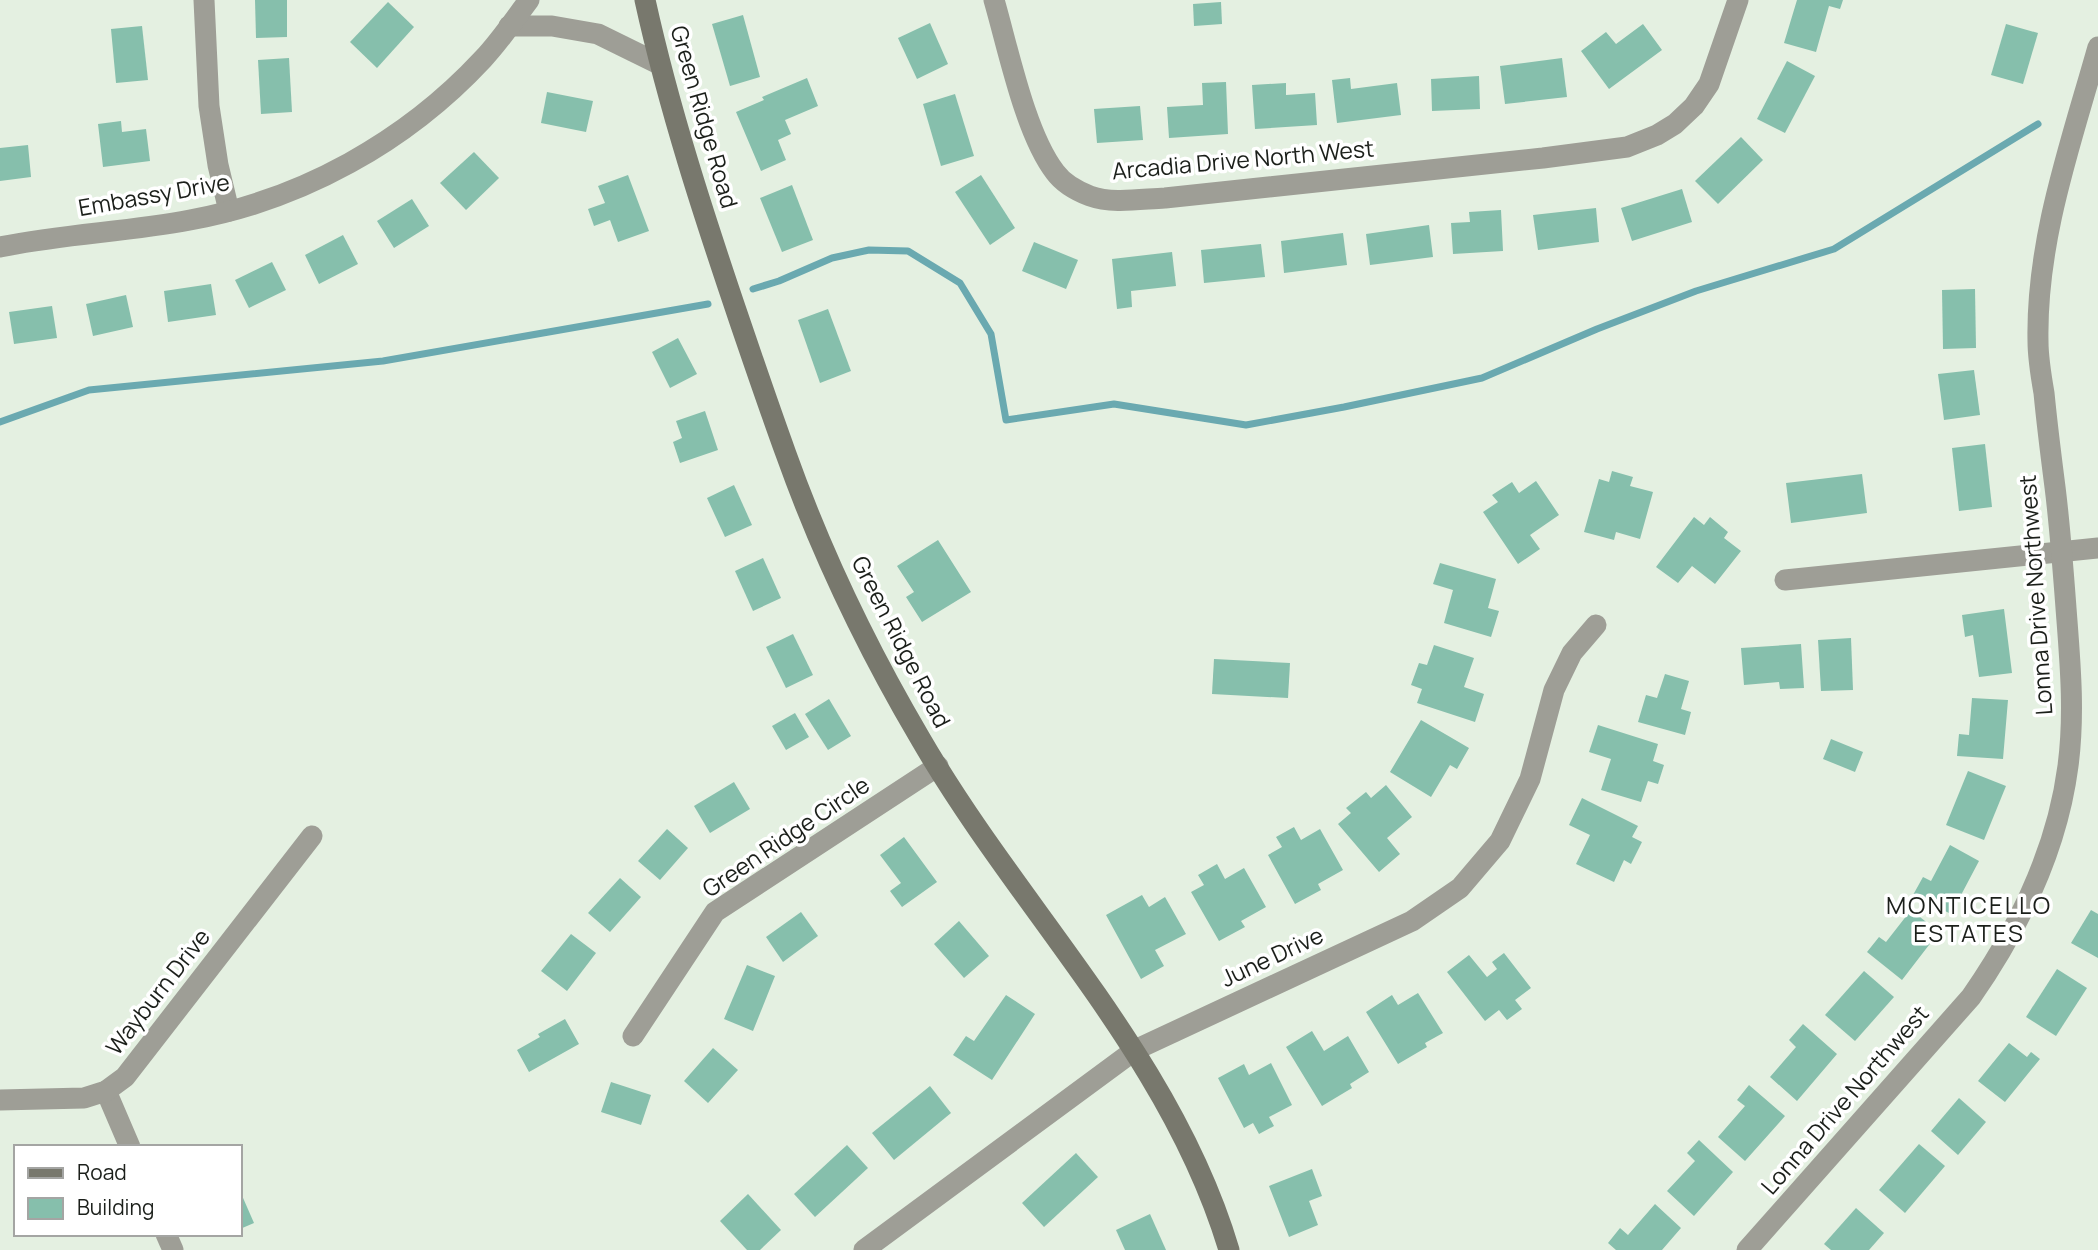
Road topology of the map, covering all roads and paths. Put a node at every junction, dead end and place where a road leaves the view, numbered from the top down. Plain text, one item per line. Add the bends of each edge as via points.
1 (204, 0) edge
2 (528, 0) edge
3 (645, 0) edge
4 (994, 0) edge
5 (1738, 0) edge
6 (509, 26) junction
7 (2098, 47) edge
8 (659, 64) junction
9 (229, 211) junction
10 (0, 247) edge
11 (2098, 548) edge
12 (2061, 552) junction
13 (1785, 580) dead end
14 (1596, 625) dead end
15 (938, 766) junction
16 (312, 836) dead end
17 (633, 1036) dead end
18 (1135, 1050) junction
19 (106, 1091) junction
20 (0, 1100) edge
21 (129, 1145) edge
22 (863, 1250) edge
23 (1229, 1250) edge
24 (1747, 1250) edge

1 - 9 street via 209,106
2 - 6 street, Embassy Drive
3 - 8 street, Green Ridge Road
4 - 5 street, Arcadia Drive North West via 1042,153 1073,188 1108,200 1165,198 1628,147 1675,124 1694,106 1709,84
6 - 8 street via 552,26 598,34
6 - 9 street, Embassy Drive via 470,73 384,143 331,174
7 - 12 street, Lonna Drive Northwest via 2056,197 2039,295 2038,343
8 - 15 street, Green Ridge Road via 704,215 786,456 860,627
9 - 10 street, Embassy Drive
11 - 12 street
12 - 13 street
12 - 24 street, Lonna Drive Northwest via 2073,690 2068,767 2044,862 2025,910 1971,997
14 - 18 street, June Drive via 1572,653 1554,690 1530,779 1500,841 1460,888 1412,921
15 - 17 street, Green Ridge Circle via 715,912
15 - 18 street, Green Ridge Road via 986,842
16 - 19 street, Wayburn Drive via 125,1077
18 - 22 street, June Drive
18 - 23 street, Green Ridge Road via 1203,1175
19 - 20 street, Wayburn Drive via 84,1098
19 - 21 street

